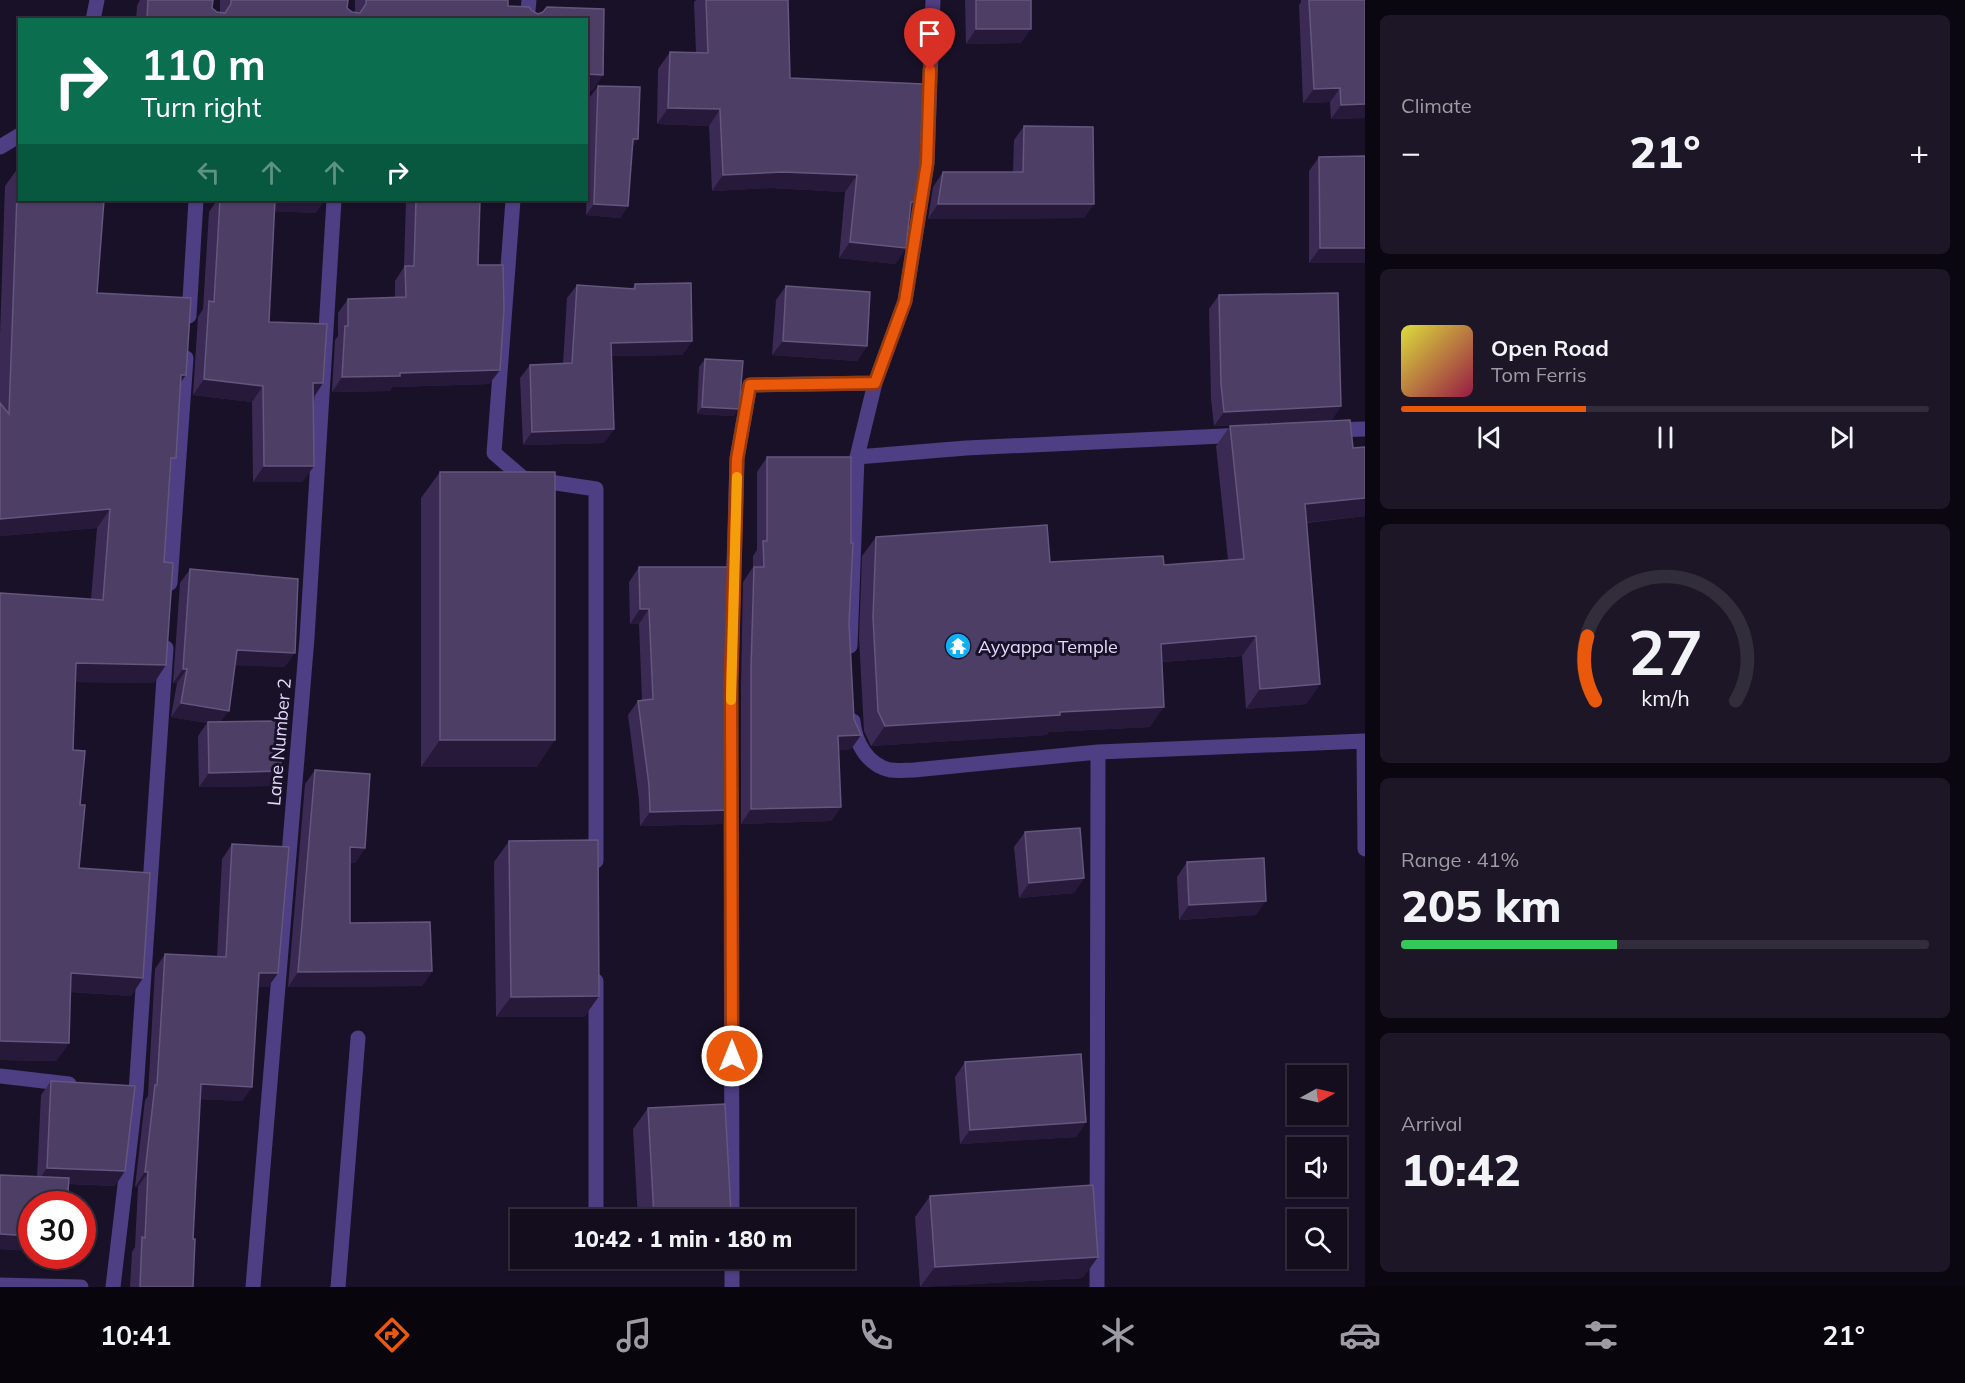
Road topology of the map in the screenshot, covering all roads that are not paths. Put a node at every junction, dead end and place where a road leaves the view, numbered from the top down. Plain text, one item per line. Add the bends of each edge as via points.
1 (97, 0) edge
2 (529, 0) edge
3 (933, 0) edge
4 (93, 18) edge
5 (527, 18) edge
6 (18, 136) edge
7 (0, 147) edge
8 (196, 201) edge
9 (334, 201) edge
10 (513, 201) edge
11 (875, 383) junction
12 (1365, 429) edge
13 (1318, 431) edge
14 (1259, 434) edge
15 (857, 457) junction
16 (170, 592) edge
17 (167, 628) edge
18 (850, 658) edge
19 (731, 683) edge
20 (852, 701) edge
21 (1365, 741) edge
22 (1098, 752) junction
23 (731, 778) edge
24 (1365, 849) edge
25 (596, 872) edge
26 (596, 968) edge
27 (358, 1038) dead end
28 (0, 1076) edge
29 (84, 1086) edge
30 (596, 1209) edge
31 (732, 1209) edge
32 (732, 1269) edge
33 (0, 1285) edge
34 (81, 1287) edge
35 (113, 1287) edge
36 (253, 1287) edge
37 (338, 1287) edge
38 (732, 1287) edge
39 (1097, 1287) edge

1 - 4 street
2 - 5 street
3 - 11 street via 927,163 905,301
6 - 7 street
8 - 16 street
9 - 36 street, Lane Number 2 via 307,638
10 - 25 street via 494,453 523,478 596,489
11 - 15 street
11 - 19 street via 750,385 737,459
12 - 13 street
14 - 15 street
15 - 18 street
17 - 35 street
20 - 22 street via 854,733 863,752 877,765 890,770
21 - 22 street
21 - 24 street
22 - 39 street
23 - 31 street
26 - 30 street
27 - 37 street
28 - 29 street
32 - 38 street
33 - 34 street

